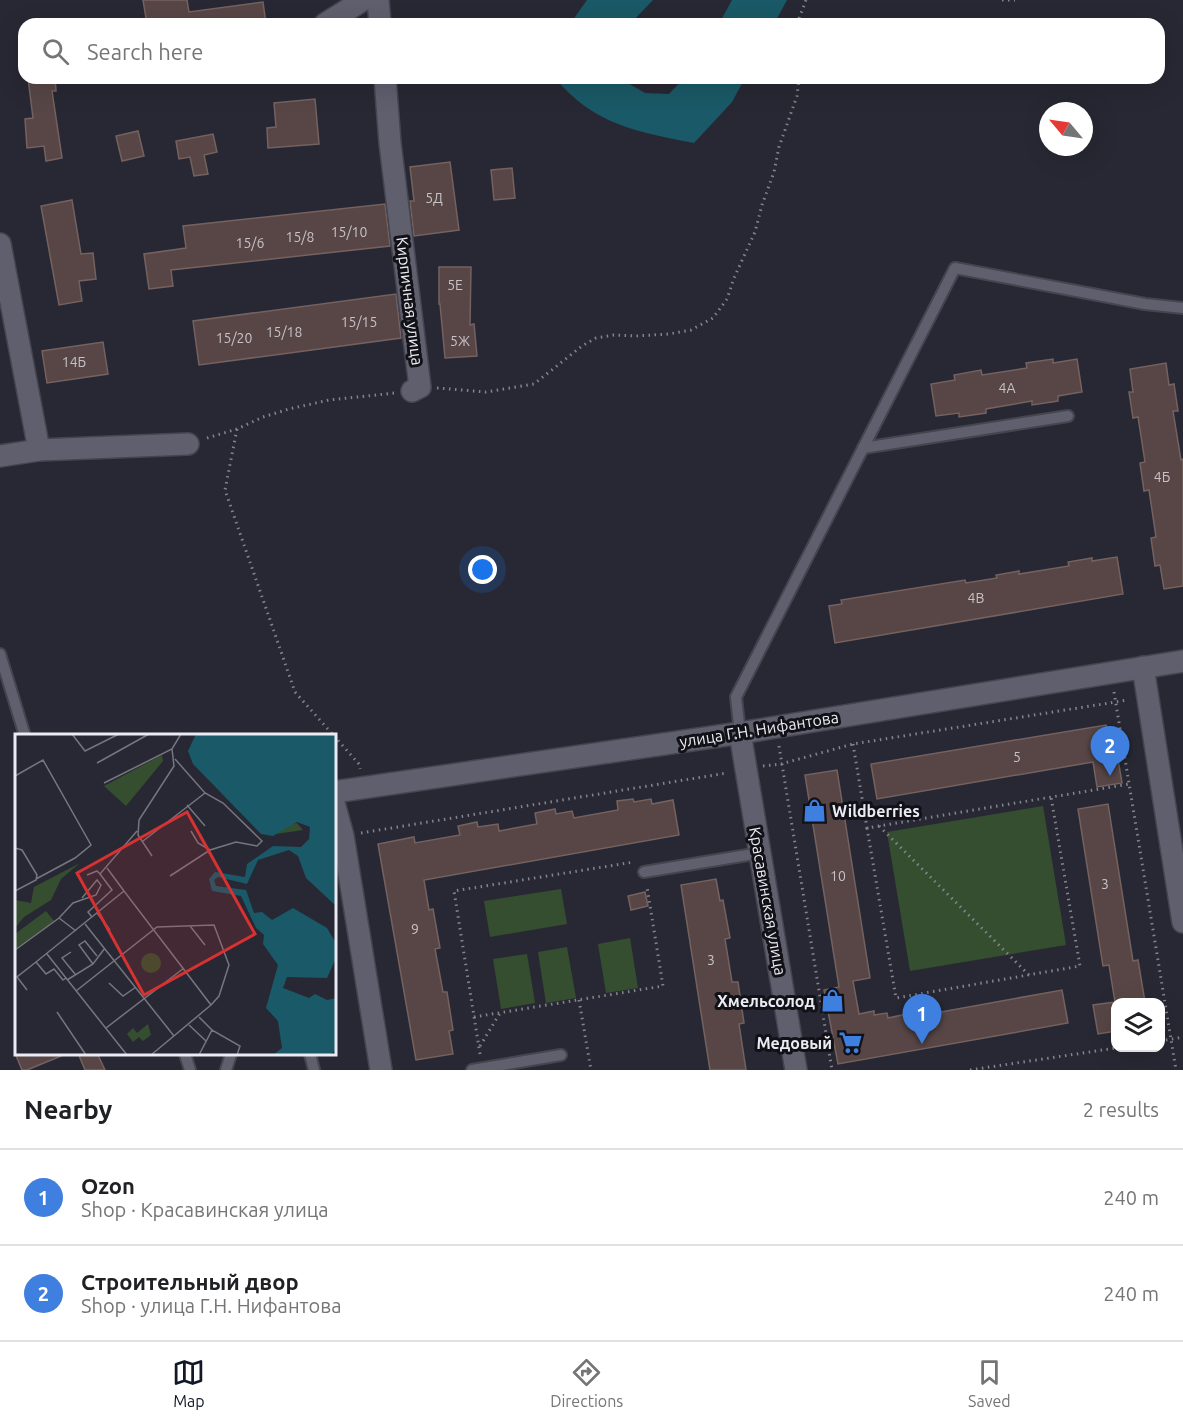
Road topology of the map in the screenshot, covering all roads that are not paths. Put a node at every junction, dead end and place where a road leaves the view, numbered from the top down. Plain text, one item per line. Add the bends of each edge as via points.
1 (363, 0) edge
2 (378, 0) edge
3 (334, 18) edge
4 (380, 18) edge
5 (385, 84) edge
6 (0, 244) edge
7 (1183, 308) edge
8 (416, 389) road end
9 (1068, 416) dead end
10 (188, 444) road end
11 (864, 448) junction
12 (39, 450) junction
13 (0, 456) edge
14 (0, 654) edge
15 (1183, 661) edge
16 (1143, 667) junction
17 (740, 732) junction
18 (26, 734) edge
19 (336, 792) edge
20 (336, 811) edge
21 (760, 853) junction
22 (644, 872) road end
23 (1183, 922) edge
24 (186, 1055) edge
25 (230, 1055) edge
26 (310, 1055) edge
27 (561, 1055) dead end
28 (477, 1069) edge
29 (190, 1070) edge
30 (226, 1070) edge
31 (314, 1070) edge
32 (381, 1070) edge
33 (796, 1070) edge

1 - 3 street
2 - 4 street
5 - 8 street, Кирпичная улица
6 - 12 street
7 - 11 lane via 955,268
9 - 11 lane
10 - 12 street
11 - 17 lane via 736,697
12 - 13 street
14 - 18 lane
15 - 16 street, улица Г.Н. Нифантова
16 - 17 street, улица Г.Н. Нифантова
16 - 23 street
17 - 19 street, улица Г.Н. Нифантова
17 - 21 street, Красавинская улица
20 - 32 street
21 - 22 lane
21 - 33 street, Красавинская улица
24 - 29 lane
25 - 30 lane
26 - 31 lane
27 - 28 lane

